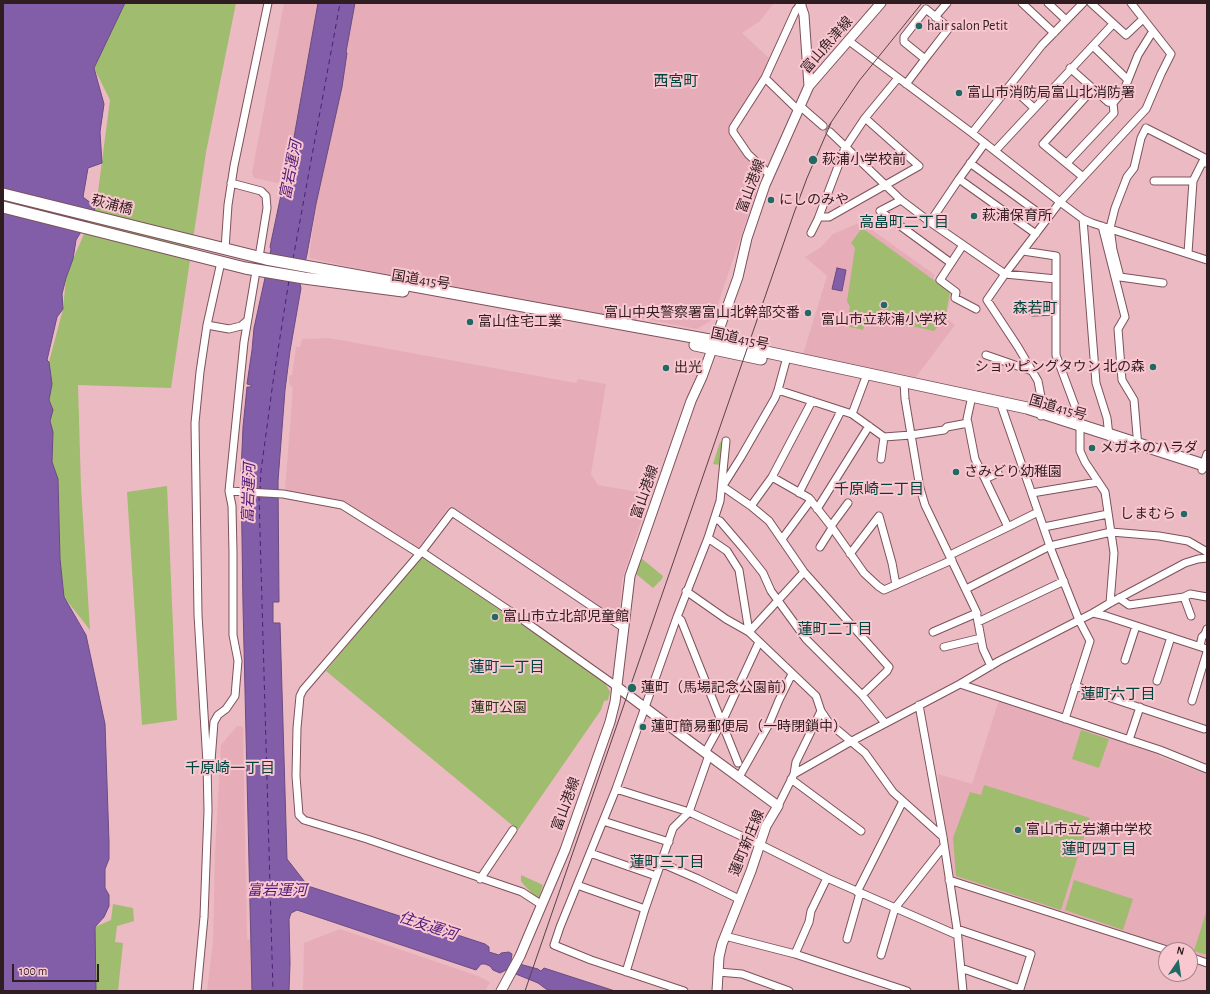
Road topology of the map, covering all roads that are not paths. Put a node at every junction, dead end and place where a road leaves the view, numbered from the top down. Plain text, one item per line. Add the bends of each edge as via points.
1 (268, 3) edge
2 (801, 3) edge
3 (881, 3) edge
4 (947, 3) edge
5 (1022, 3) edge
6 (1048, 3) edge
7 (1083, 3) edge
8 (1091, 3) edge
9 (1131, 3) edge
10 (935, 17) junction
11 (1143, 19) junction
12 (1066, 20) junction
13 (1113, 24) junction
14 (1153, 31) junction
15 (1054, 33) junction
16 (849, 40) junction
17 (1093, 46) junction
18 (925, 59) junction
19 (1070, 68) junction
20 (765, 78) junction
21 (898, 78) junction
22 (1128, 80) junction
23 (906, 84) junction
24 (809, 86) junction
25 (1010, 86) junction
26 (1093, 89) junction
27 (1113, 103) junction
28 (799, 108) junction
29 (1034, 108) junction
30 (865, 118) junction
31 (823, 126) dead end
32 (830, 132) dead end
33 (972, 133) junction
34 (985, 143) junction
35 (845, 148) junction
36 (995, 150) junction
37 (1205, 160) edge
38 (970, 163) junction
39 (1067, 163) junction
40 (769, 174) junction
41 (1083, 177) junction
42 (958, 178) junction
43 (1154, 181) dead end
44 (1193, 181) junction
45 (231, 183) junction
46 (885, 185) junction
47 (3, 194) edge
48 (901, 200) junction
49 (1060, 202) junction
50 (3, 207) edge
51 (819, 217) junction
52 (1047, 219) junction
53 (1083, 219) junction
54 (930, 222) junction
55 (1102, 226) junction
56 (1110, 228) junction
57 (811, 233) dead end
58 (1036, 234) junction
59 (963, 245) junction
60 (220, 248) junction
61 (1023, 251) junction
62 (1188, 253) junction
63 (1207, 260) edge
64 (217, 261) junction
65 (951, 263) junction
66 (260, 264) junction
67 (1005, 274) junction
68 (1056, 279) junction
69 (1163, 283) dead end
70 (976, 309) dead end
71 (1056, 311) junction
72 (1033, 312) dead end
73 (247, 321) junction
74 (206, 325) junction
75 (713, 345) junction
76 (986, 355) dead end
77 (786, 360) junction
78 (1032, 371) junction
79 (866, 377) junction
80 (904, 386) junction
81 (778, 390) junction
82 (971, 399) junction
83 (812, 401) junction
84 (1001, 406) junction
85 (841, 411) junction
86 (852, 414) junction
87 (1041, 415) junction
88 (968, 423) junction
89 (869, 426) junction
90 (1081, 427) junction
91 (911, 435) junction
92 (1109, 436) junction
93 (884, 437) junction
94 (726, 440) dead end
95 (1138, 446) junction
96 (880, 459) dead end
97 (1205, 465) edge
98 (998, 473) dead end
99 (772, 477) junction
100 (985, 479) junction
101 (1098, 482) junction
102 (722, 486) junction
103 (229, 491) junction
104 (1032, 492) junction
105 (799, 493) junction
106 (810, 500) junction
107 (848, 503) dead end
108 (752, 506) junction
109 (817, 510) junction
110 (1038, 512) junction
111 (1108, 514) junction
112 (714, 518) junction
113 (831, 526) junction
114 (1008, 527) junction
115 (1044, 527) junction
116 (1111, 532) junction
117 (708, 538) junction
118 (782, 539) junction
119 (1050, 546) junction
120 (820, 547) dead end
121 (1207, 552) edge
122 (421, 553) junction
123 (850, 554) junction
124 (951, 558) junction
125 (1207, 558) edge
126 (804, 572) junction
127 (1064, 581) junction
128 (896, 586) junction
129 (966, 589) junction
130 (686, 592) junction
131 (1184, 597) junction
132 (1207, 597) edge
133 (1119, 598) junction
134 (777, 600) junction
135 (1110, 603) junction
136 (977, 613) junction
137 (1093, 613) junction
138 (1191, 616) dead end
139 (677, 617) junction
140 (1079, 620) junction
141 (978, 622) junction
142 (1136, 626) junction
143 (624, 628) junction
144 (1207, 629) edge
145 (749, 632) junction
146 (933, 632) dead end
147 (1171, 637) junction
148 (981, 638) junction
149 (759, 642) junction
150 (944, 647) dead end
151 (1203, 648) edge
152 (1207, 652) edge
153 (1125, 660) dead end
154 (991, 666) junction
155 (792, 674) junction
156 (1157, 681) dead end
157 (960, 684) junction
158 (616, 686) junction
159 (1075, 686) junction
160 (862, 695) junction
161 (1192, 701) dead end
162 (919, 705) junction
163 (1140, 707) junction
164 (645, 708) junction
165 (821, 711) junction
166 (1065, 719) junction
167 (722, 722) junction
168 (885, 723) junction
169 (1204, 729) dead end
170 (1129, 740) junction
171 (850, 742) junction
172 (707, 754) junction
173 (207, 763) junction
174 (738, 764) dead end
175 (1207, 769) edge
176 (739, 777) junction
177 (792, 777) junction
178 (616, 789) junction
179 (903, 801) junction
180 (778, 806) junction
181 (689, 812) junction
182 (603, 821) junction
183 (514, 830) dead end
184 (861, 831) dead end
185 (943, 837) junction
186 (669, 842) junction
187 (761, 845) junction
188 (944, 846) junction
189 (590, 852) junction
190 (661, 863) junction
191 (656, 876) junction
192 (827, 878) junction
193 (480, 879) junction
194 (949, 880) junction
195 (577, 885) junction
196 (859, 892) junction
197 (739, 899) junction
198 (542, 905) junction
199 (895, 908) junction
200 (645, 909) junction
201 (957, 932) junction
202 (725, 936) junction
203 (847, 939) dead end
204 (1158, 947) edge
205 (795, 954) junction
206 (882, 956) dead end
207 (961, 968) junction
208 (626, 972) junction
209 (718, 972) junction
210 (197, 991) edge
211 (501, 991) edge
212 (684, 991) edge
213 (717, 991) edge
214 (790, 991) edge
215 (907, 991) edge
216 (963, 991) edge

1 - 45 street
2 - 20 street
2 - 24 main road, 富山港線
3 - 16 main road, 富山魚津線
4 - 10 street
5 - 15 street
6 - 12 street
7 - 12 street
8 - 13 street
9 - 11 street
10 - 18 street via 949,28
10 - 18 street via 926,9 904,37 904,42
11 - 13 street via 1126,35
11 - 14 street
12 - 15 street
13 - 17 street
14 - 22 street via 1138,55
14 - 41 street via 1171,54 1146,108
15 - 25 street
16 - 21 street
16 - 24 main road, 富山魚津線
17 - 19 street
17 - 22 street
18 - 23 street
19 - 26 street
19 - 29 street
20 - 28 street
20 - 40 street via 733,128 733,132 753,160
21 - 23 street
21 - 30 street
22 - 27 street via 1124,90
23 - 33 street
24 - 28 main road, 富山港線
25 - 29 street
25 - 33 street
26 - 27 street via 1108,102
26 - 39 street via 1043,144
27 - 39 street via 1114,113
28 - 31 street
28 - 40 main road, 富山港線
29 - 36 street
30 - 35 street
30 - 46 street via 919,166
32 - 35 street
33 - 34 street
34 - 36 street
34 - 38 street
35 - 46 street
35 - 51 street
36 - 49 street
37 - 44 street
37 - 56 street via 1146,128 1134,168 1127,177
38 - 42 street
38 - 52 street
39 - 41 street
40 - 75 main road, 富山港線 via 747,238 738,277
41 - 49 street
42 - 54 street
42 - 58 street
43 - 44 street
44 - 62 street
45 - 60 street
45 - 66 street via 261,191 266,196 267,208
46 - 48 street
46 - 51 street via 829,217
47 - 60 highway, 萩浦橋
48 - 54 street
48 - 65 street via 880,211
49 - 52 street
49 - 53 street
50 - 64 highway, 萩浦橋
51 - 57 street
52 - 58 street
53 - 55 street
53 - 92 street via 1096,383 1107,418
54 - 59 street
55 - 56 street
55 - 95 street via 1125,317 1118,329 1122,380 1134,400
56 - 62 street
56 - 69 street via 1120,277
58 - 61 street
59 - 65 street
59 - 67 street
60 - 66 highway, 国道415号
61 - 67 street
61 - 68 street via 1056,256
62 - 63 street
64 - 66 highway, 国道415号
64 - 74 street
65 - 70 street via 940,280 956,292 955,298
66 - 73 street
66 - 75 highway, 国道415号 via 306,266
66 - 75 highway, 国道415号 via 304,278 408,292
67 - 68 street
67 - 78 street via 987,300
68 - 71 street
71 - 72 street
71 - 90 street via 1056,355
73 - 74 street via 229,329
73 - 103 street
74 - 173 street via 196,402 195,437 198,615
75 - 77 highway, 国道415号
75 - 143 main road, 富山港線 via 630,576
76 - 78 street
77 - 79 highway, 国道415号
77 - 81 street
78 - 87 street via 1038,381
79 - 80 highway, 国道415号
79 - 86 street
80 - 82 highway, 国道415号
80 - 91 street
81 - 83 street
81 - 102 street
82 - 84 highway, 国道415号
82 - 88 street
83 - 85 street
83 - 99 street
84 - 87 highway, 国道415号
84 - 104 street
85 - 86 street
85 - 105 street
86 - 89 street
87 - 90 highway, 国道415号
88 - 91 street
88 - 100 street via 975,459
89 - 93 street
89 - 109 street
90 - 92 highway, 国道415号
90 - 101 street via 1080,451
91 - 93 street
91 - 124 street via 925,505
92 - 95 highway, 国道415号
93 - 96 street
94 - 102 street
95 - 97 highway, 国道415号
98 - 100 street
99 - 105 street
99 - 108 street
100 - 114 street
101 - 104 street
101 - 111 street via 1105,492
102 - 108 street
102 - 112 street
103 - 122 street via 283,494 342,505
103 - 173 street via 232,506 233,636 238,661 235,696 214,722 211,761
104 - 110 street
105 - 106 street
106 - 109 street
106 - 118 street
107 - 113 street
108 - 118 street via 769,521
109 - 113 street
110 - 114 street
110 - 115 street
111 - 115 street
111 - 116 street
112 - 117 street
112 - 134 street via 720,521 763,573 770,591
113 - 120 street
113 - 123 street
114 - 124 street
115 - 119 street
116 - 119 street
116 - 121 street via 1188,541
116 - 135 street via 1114,553
117 - 130 street
117 - 145 street via 726,551 739,570
118 - 126 street
119 - 127 street
119 - 129 street
122 - 143 street via 452,512
122 - 158 street via 523,620
122 - 193 street via 300,696 296,776 299,815 304,820
123 - 128 street via 878,586 884,590
123 - 128 street via 879,516
124 - 128 street
124 - 129 street
125 - 133 street via 1185,563
126 - 134 street
126 - 160 street via 889,667
127 - 140 street
127 - 141 street
129 - 136 street
130 - 139 street
130 - 145 street
131 - 132 street via 1190,594
131 - 133 street via 1129,605
131 - 138 street
133 - 135 street
134 - 145 street
134 - 160 street via 806,639
135 - 137 street
136 - 141 street
136 - 146 street
137 - 140 street
137 - 142 street
139 - 164 street
139 - 167 street via 681,620
140 - 154 street
140 - 159 street via 1090,642
141 - 148 street
142 - 147 street
142 - 153 street
143 - 158 main road, 富山港線
144 - 151 street via 1202,637
145 - 149 street
147 - 151 street
147 - 156 street
148 - 150 street
148 - 154 street
149 - 155 street
149 - 167 street
152 - 161 street
154 - 157 street
155 - 165 street via 816,696
155 - 176 street via 769,724
157 - 162 street
157 - 166 street
158 - 164 main road, 蓮町新庄線
158 - 198 main road, 富山港線 via 610,722 565,850
159 - 163 street
159 - 166 street
160 - 168 street
162 - 168 street
162 - 185 street
163 - 169 street
163 - 170 street
164 - 172 main road, 蓮町新庄線
164 - 178 street
165 - 171 street via 829,723
165 - 177 street via 796,762
166 - 170 street
167 - 172 street
167 - 174 street
168 - 171 street
170 - 175 street
171 - 177 street
171 - 179 street via 865,753 893,792
172 - 176 main road, 蓮町新庄線
172 - 181 street
173 - 210 street via 204,917
176 - 180 main road, 蓮町新庄線
177 - 180 street
177 - 184 street
178 - 181 street
178 - 182 street
179 - 185 street
179 - 196 street
180 - 187 main road, 蓮町新庄線 via 766,826
181 - 186 street via 673,828
181 - 187 street
182 - 186 street
182 - 189 street
183 - 193 street
185 - 188 street
186 - 190 street
187 - 192 street
187 - 197 main road, 蓮町新庄線
188 - 194 street
188 - 199 street
189 - 191 street
189 - 195 street
190 - 191 street
190 - 197 street
191 - 200 street
192 - 196 street
192 - 205 street
193 - 198 street via 522,892
194 - 201 street
194 - 204 street
195 - 200 street
195 - 208 street via 554,946
196 - 199 street
196 - 203 street
197 - 202 main road, 蓮町新庄線
198 - 211 main road, 富山港線 via 520,956
199 - 201 street
199 - 206 street
200 - 208 street
201 - 207 street
201 - 207 street via 1031,954 1020,989
202 - 205 street
202 - 209 main road, 蓮町新庄線
205 - 215 street
207 - 216 street
208 - 212 street
209 - 213 main road, 蓮町新庄線
209 - 214 street via 742,974

